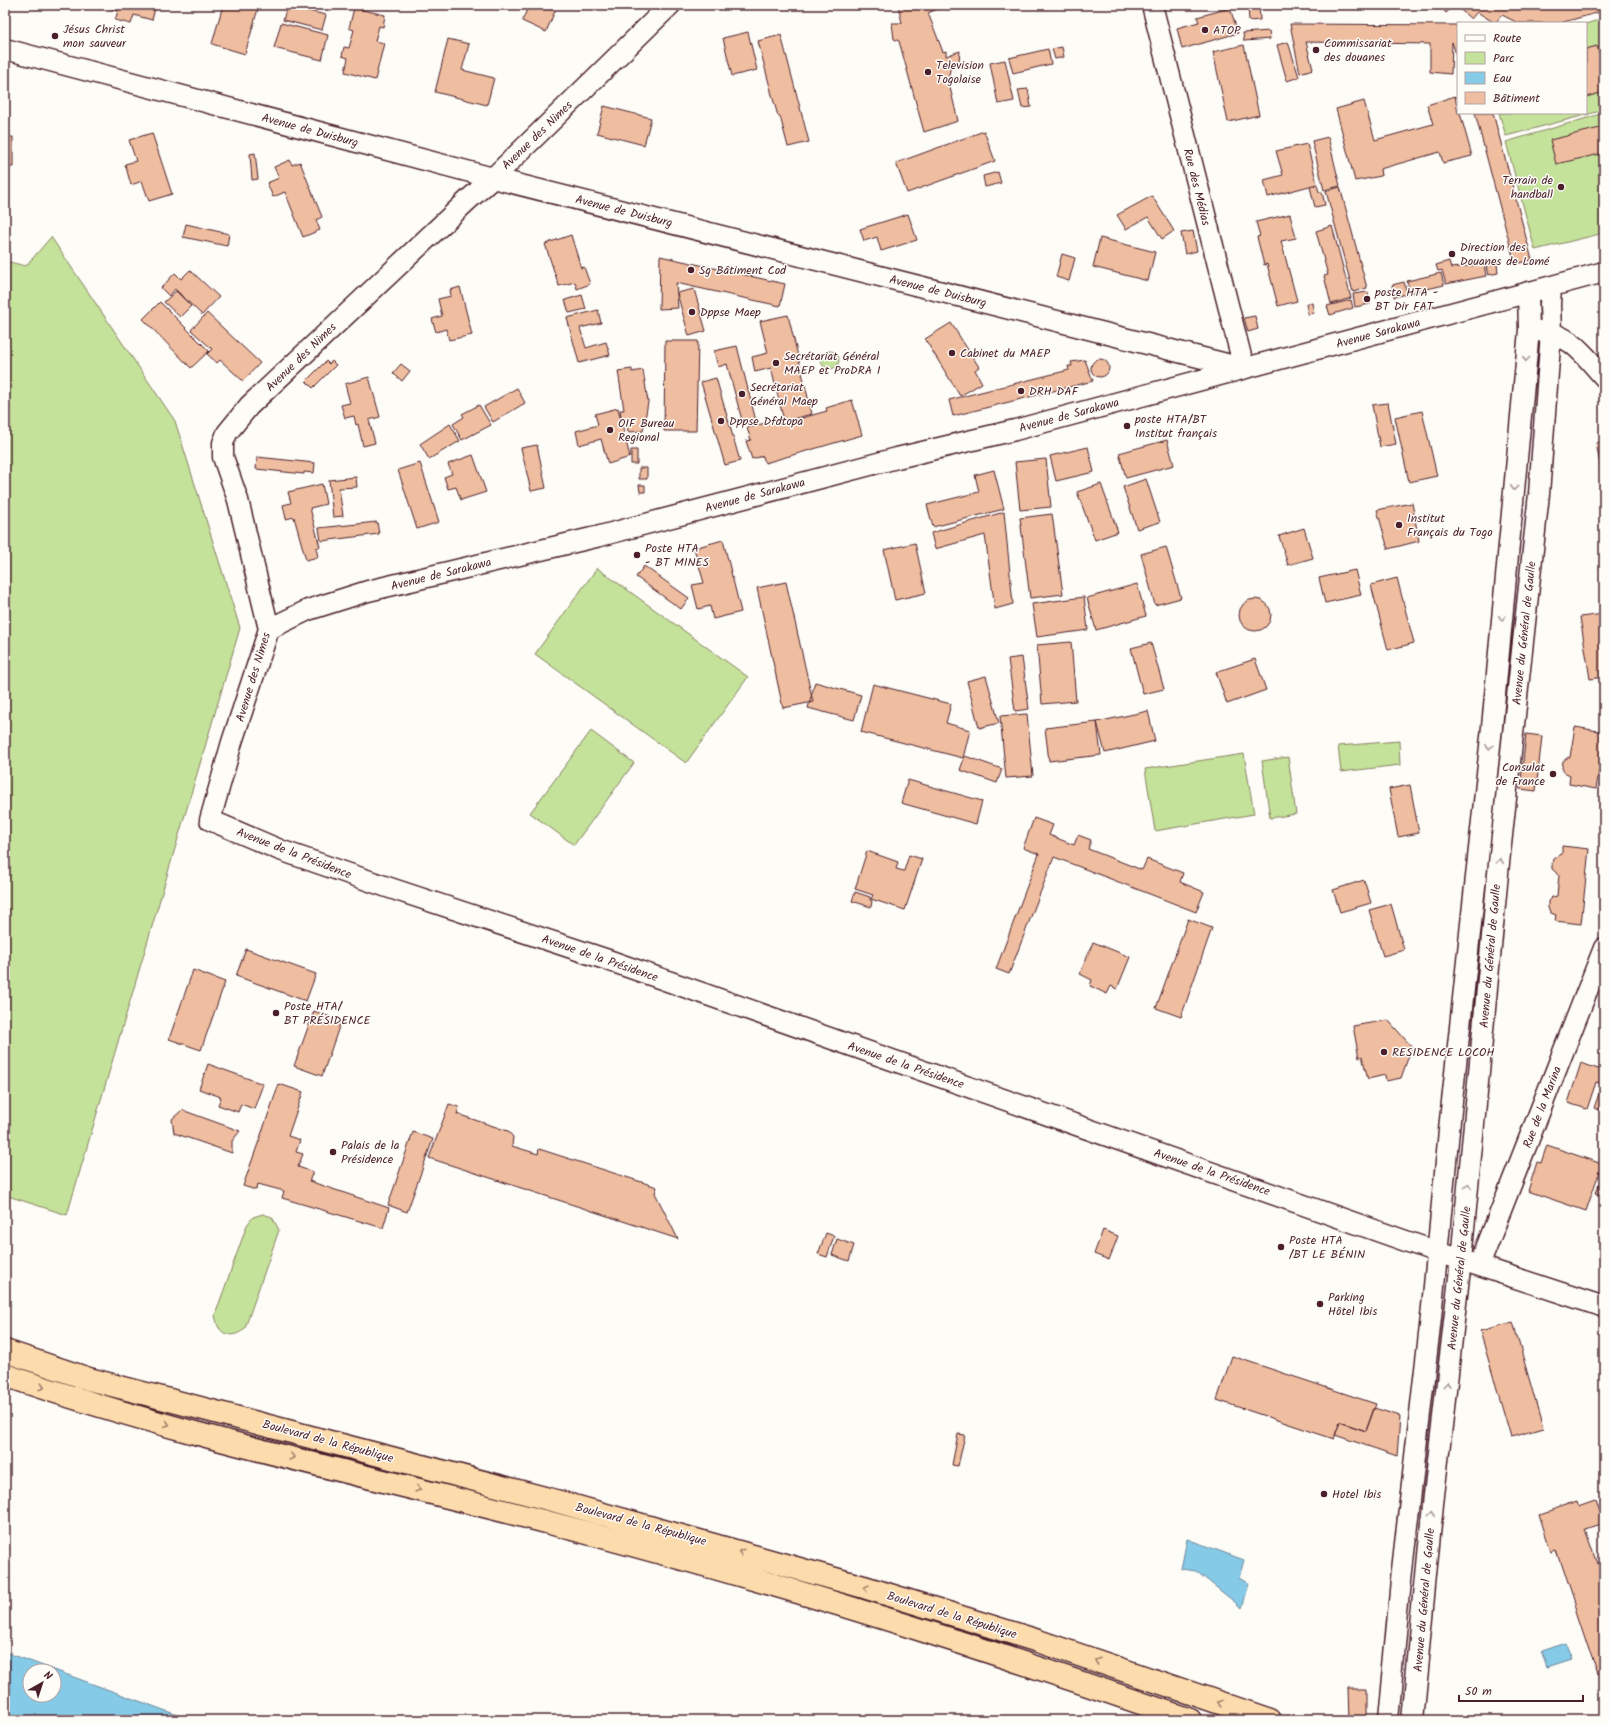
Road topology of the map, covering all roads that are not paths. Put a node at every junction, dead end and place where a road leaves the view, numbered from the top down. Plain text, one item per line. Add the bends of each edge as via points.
1 (670, 5) edge
2 (1152, 5) edge
3 (5, 49) edge
4 (493, 178) junction
5 (1604, 272) edge
6 (1551, 286) junction
7 (1528, 292) junction
8 (1529, 330) junction
9 (1551, 332) junction
10 (1244, 368) junction
11 (1604, 377) edge
12 (269, 629) junction
13 (1492, 727) junction
14 (1514, 728) junction
15 (1487, 771) junction
16 (1509, 772) junction
17 (210, 820) joint
18 (1604, 948) edge
19 (1437, 1252) junction
20 (1470, 1263) junction
21 (1604, 1307) edge
22 (5, 1351) edge
23 (5, 1375) edge
24 (1190, 1720) edge
25 (1270, 1720) edge
26 (1388, 1720) edge
27 (1412, 1720) edge

1 - 4 street, Avenue des Nimes
2 - 10 street, Rue des Médias
3 - 4 street, Avenue de Duisburg
4 - 10 street, Avenue de Duisburg
4 - 12 street, Avenue des Nimes via 249,406 227,433 223,443 223,457 238,500
5 - 6 street, Avenue Sarakawa
6 - 7 street, Avenue Sarakawa
6 - 9 street, Avenue du Général de Gaulle
7 - 8 street, Avenue du Général de Gaulle
7 - 10 street, Avenue Sarakawa
8 - 9 street
8 -> 13 street, Avenue du Général de Gaulle
9 - 11 street via 1567,339
9 - 14 street, Avenue du Général de Gaulle via 1538,494
10 - 12 street, Avenue de Sarakawa via 1015,430 897,458 600,536 368,591 308,610
12 - 17 street, Avenue des Nimes via 232,742
13 - 14 street
13 -> 15 street, Avenue du Général de Gaulle
14 - 16 street, Avenue du Général de Gaulle
15 - 16 street
15 - 19 street, Avenue du Général de Gaulle
20 -> 16 street, Avenue du Général de Gaulle
17 - 19 street, Avenue de la Présidence via 280,850 616,963
18 - 20 street, Rue de la Marina
19 - 20 street, Avenue de la Présidence
19 - 26 street, Avenue du Général de Gaulle
20 - 21 street, Avenue de la Présidence
27 -> 20 street, Avenue du Général de Gaulle via 1433,1504
25 -> 22 highway, Boulevard de la République via 1038,1641 864,1587 549,1499 89,1379
23 -> 24 highway, Boulevard de la République via 205,1436 549,1522 794,1591 938,1635

